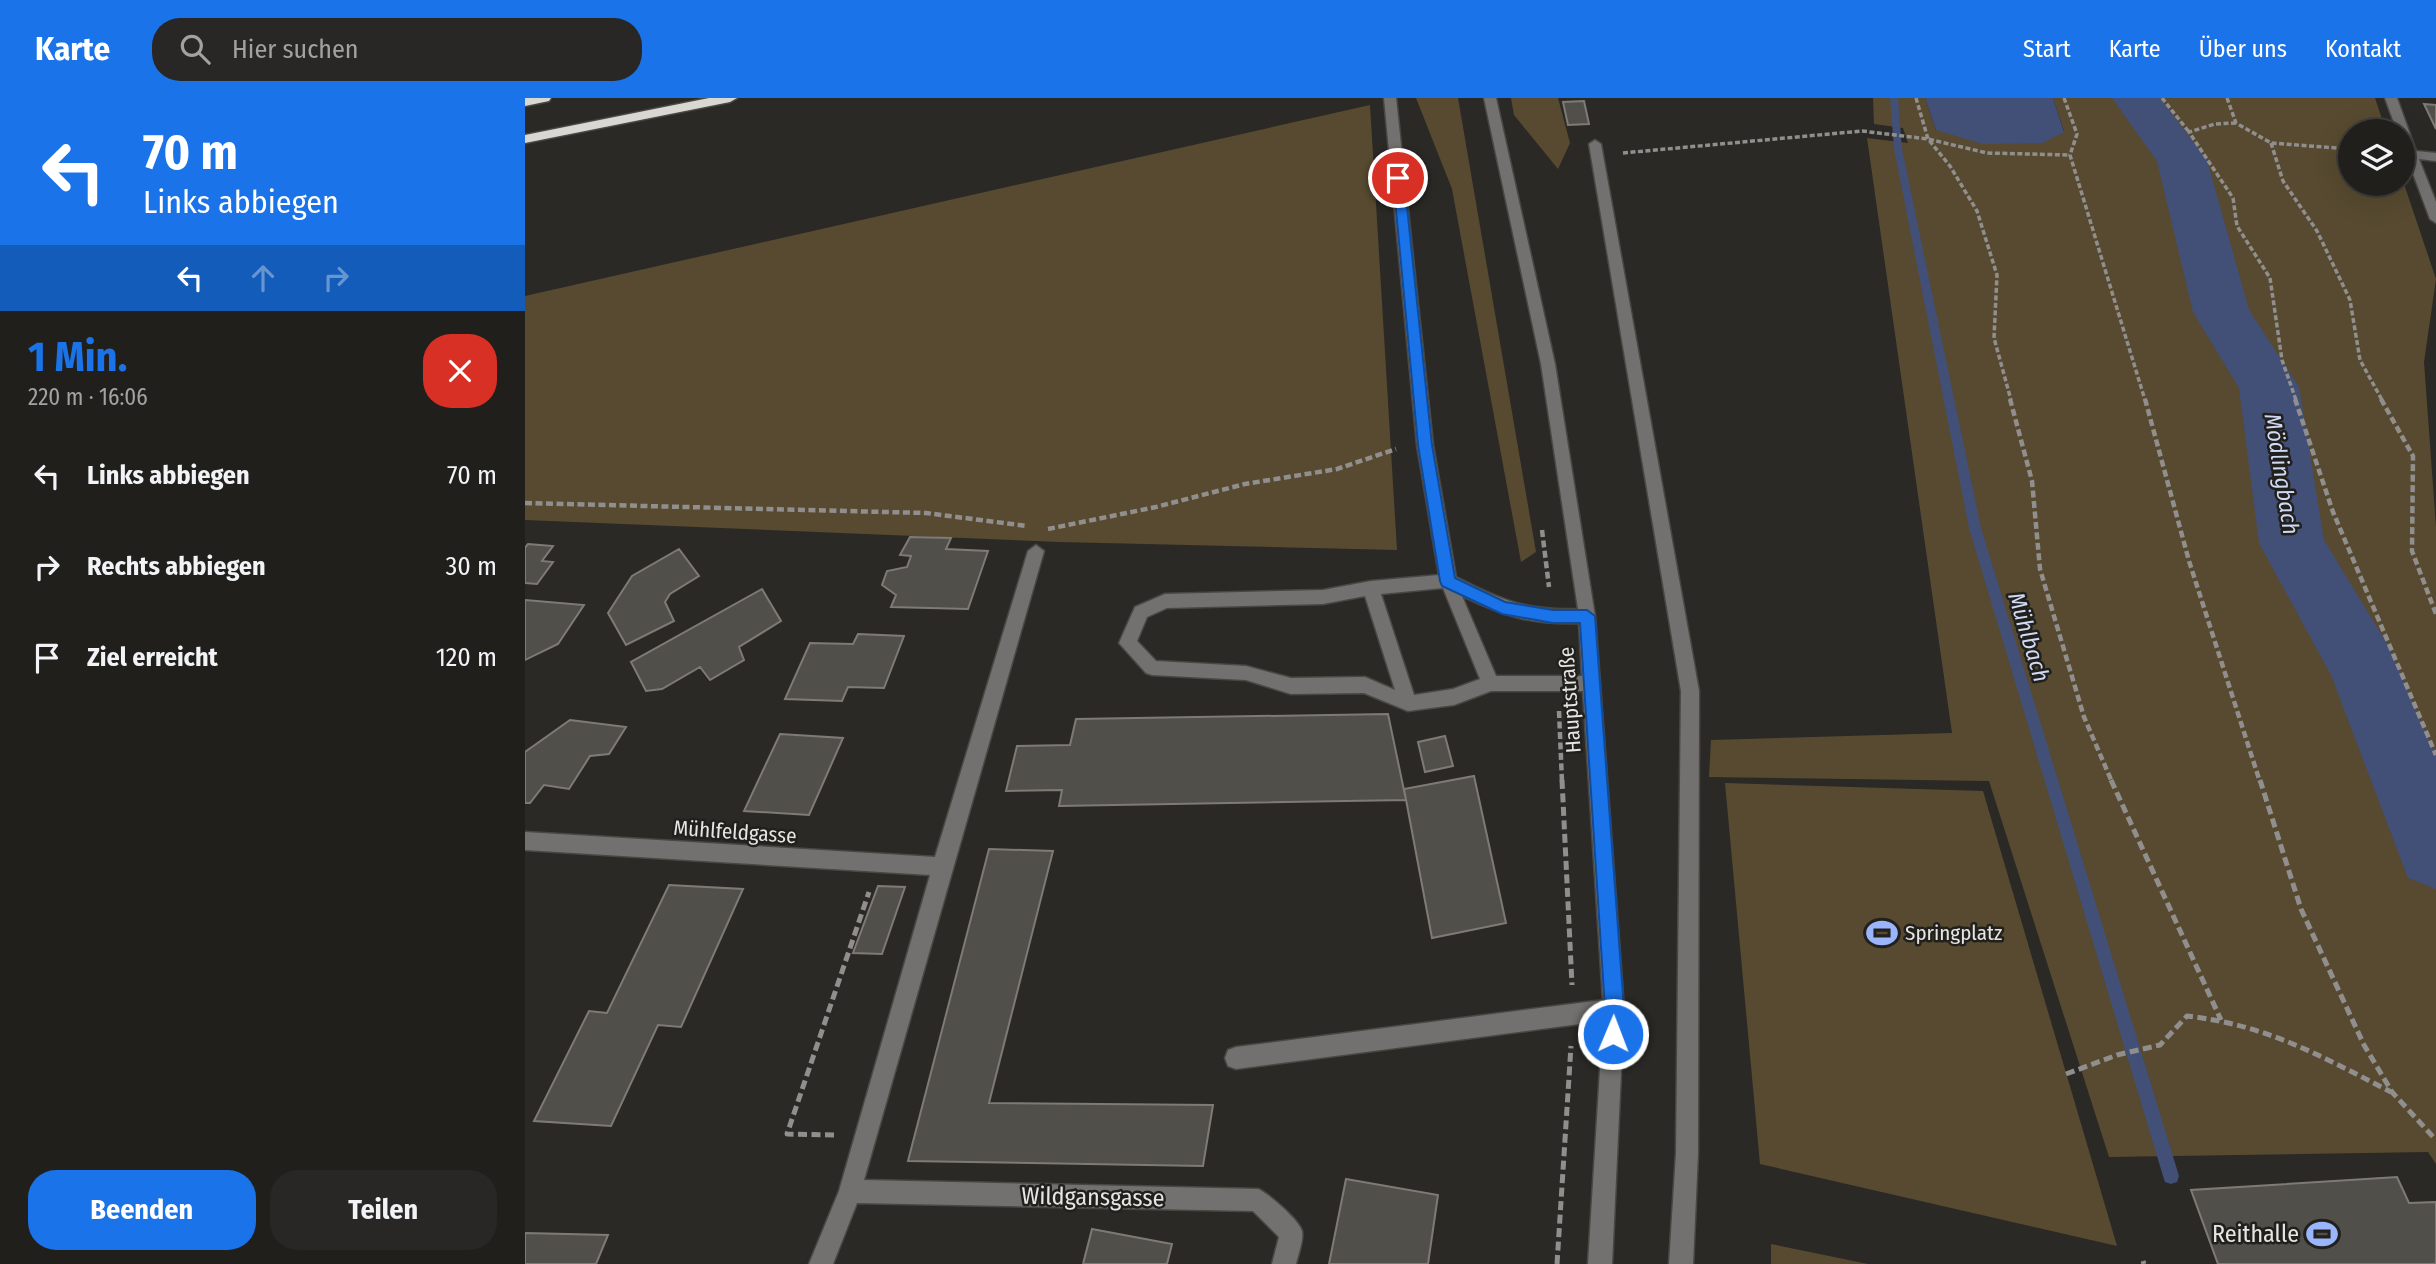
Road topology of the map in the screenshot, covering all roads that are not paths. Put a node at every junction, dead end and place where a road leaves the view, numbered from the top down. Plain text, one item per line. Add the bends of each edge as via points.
1 (544, 98) edge
2 (730, 98) edge
3 (1391, 98) edge
4 (1490, 98) edge
5 (2391, 98) edge
6 (525, 102) edge
7 (2398, 119) edge
8 (525, 139) edge
9 (1596, 150) road end
10 (2415, 154) edge
11 (2436, 157) edge
12 (2415, 164) edge
13 (2436, 219) edge
14 (1037, 551) road end
15 (1448, 581) junction
16 (1371, 588) junction
17 (1587, 616) junction
18 (1490, 683) junction
19 (1592, 684) junction
20 (1408, 703) junction
21 (525, 841) edge
22 (942, 867) junction
23 (1614, 1009) junction
24 (1236, 1058) dead end
25 (850, 1191) junction
26 (821, 1264) edge
27 (1284, 1264) edge
28 (1599, 1264) edge
29 (1681, 1264) edge

1 - 6 highway
2 - 8 highway
3 - 15 street via 1425,445
4 - 17 street, Hauptstraße via 1548,364
5 - 7 street
9 - 29 street via 1690,691 1687,1153
10 - 11 street
12 - 13 street
14 - 22 street
15 - 16 street
15 - 17 street via 1502,608 1553,617
15 - 18 street
16 - 20 street
16 - 20 street via 1323,597 1164,601 1141,612 1128,643 1152,668 1246,673 1291,685 1365,685
17 - 19 street, Hauptstraße
18 - 19 street
18 - 20 street via 1454,697
19 - 23 street, Hauptstraße
21 - 22 street, Mühlfeldgasse
22 - 25 street
23 - 24 street
23 - 28 street, Hauptstraße
25 - 26 street
25 - 27 street, Wildgansgasse via 1258,1200 1290,1233

